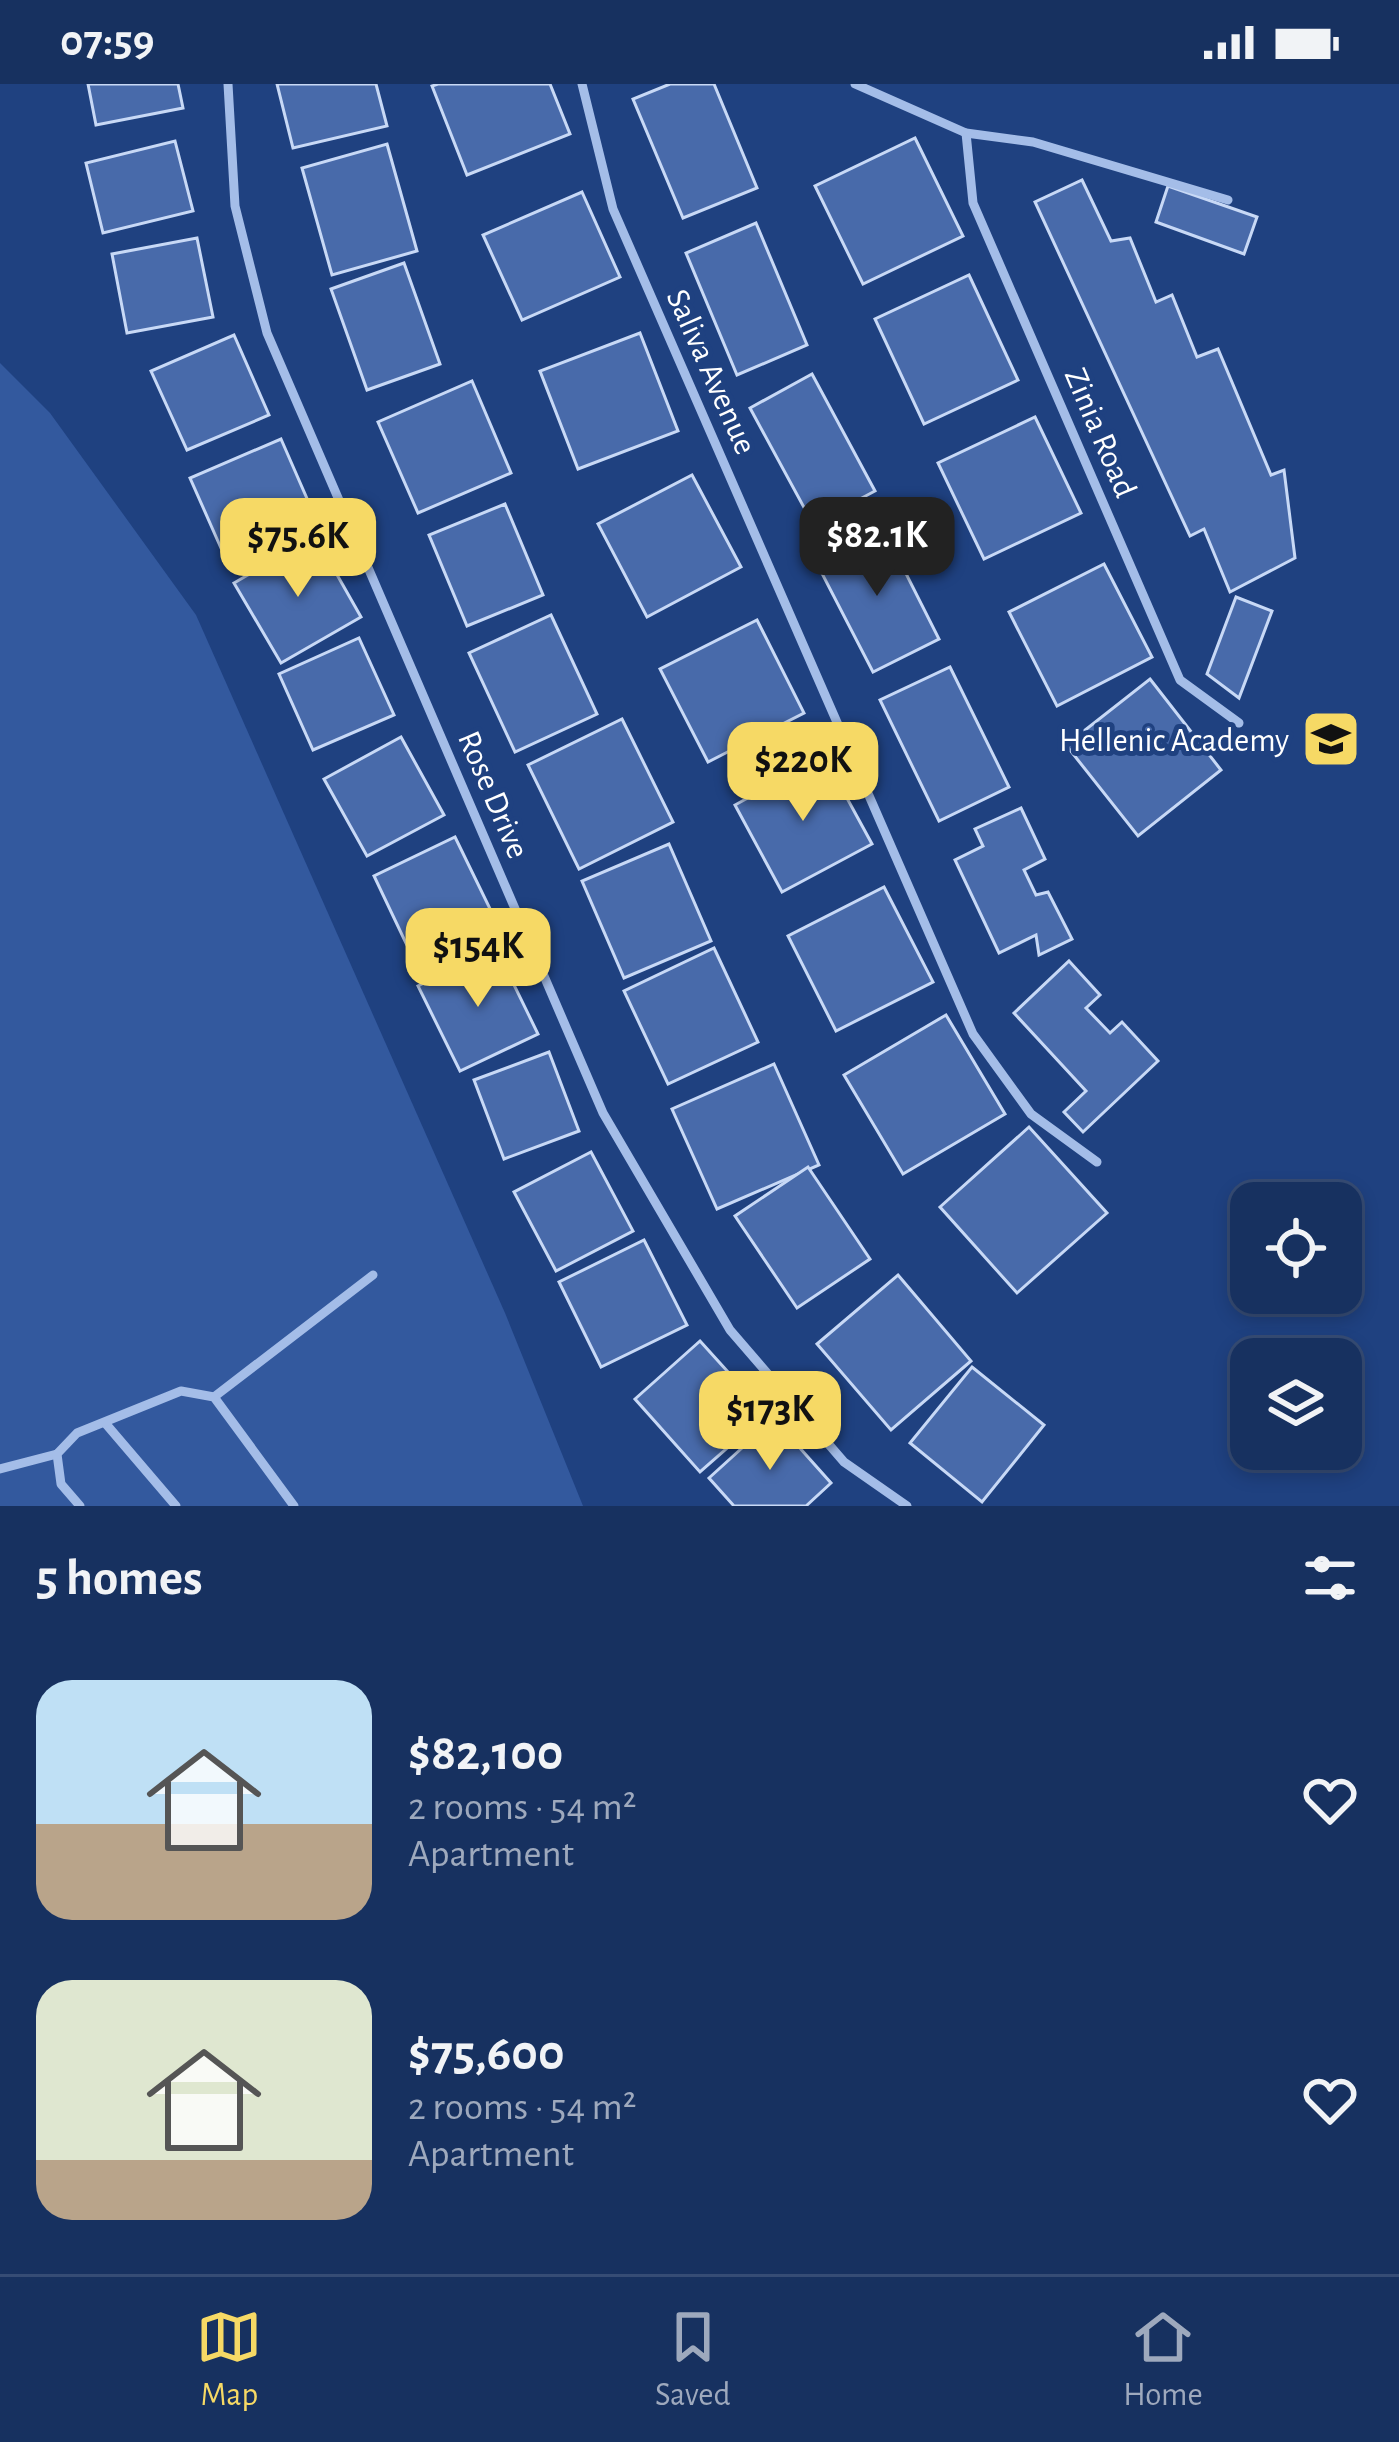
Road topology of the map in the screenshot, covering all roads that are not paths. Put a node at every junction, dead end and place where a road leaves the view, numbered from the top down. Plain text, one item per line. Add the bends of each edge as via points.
1 (227, 84) edge
2 (582, 84) edge
3 (855, 84) edge
4 (966, 133) junction
5 (1228, 200) dead end
6 (1239, 723) dead end
7 (1097, 1162) dead end
8 (373, 1275) dead end
9 (214, 1397) junction
10 (106, 1424) junction
11 (57, 1454) junction
12 (0, 1469) edge
13 (80, 1506) edge
14 (176, 1506) edge
15 (294, 1506) edge
16 (907, 1506) edge

1 - 16 lane, Rose Drive via 235,206 267,333 603,1113 730,1330 844,1462
2 - 7 lane, Saliva Avenue via 613,209 973,1034 1031,1114
3 - 4 lane
4 - 5 lane via 1033,142
4 - 6 lane, Zinia Road via 973,203 1180,680
8 - 9 lane
9 - 10 lane via 181,1391
9 - 15 lane
10 - 11 lane via 77,1433
10 - 14 lane
11 - 12 lane
11 - 13 lane via 61,1484

